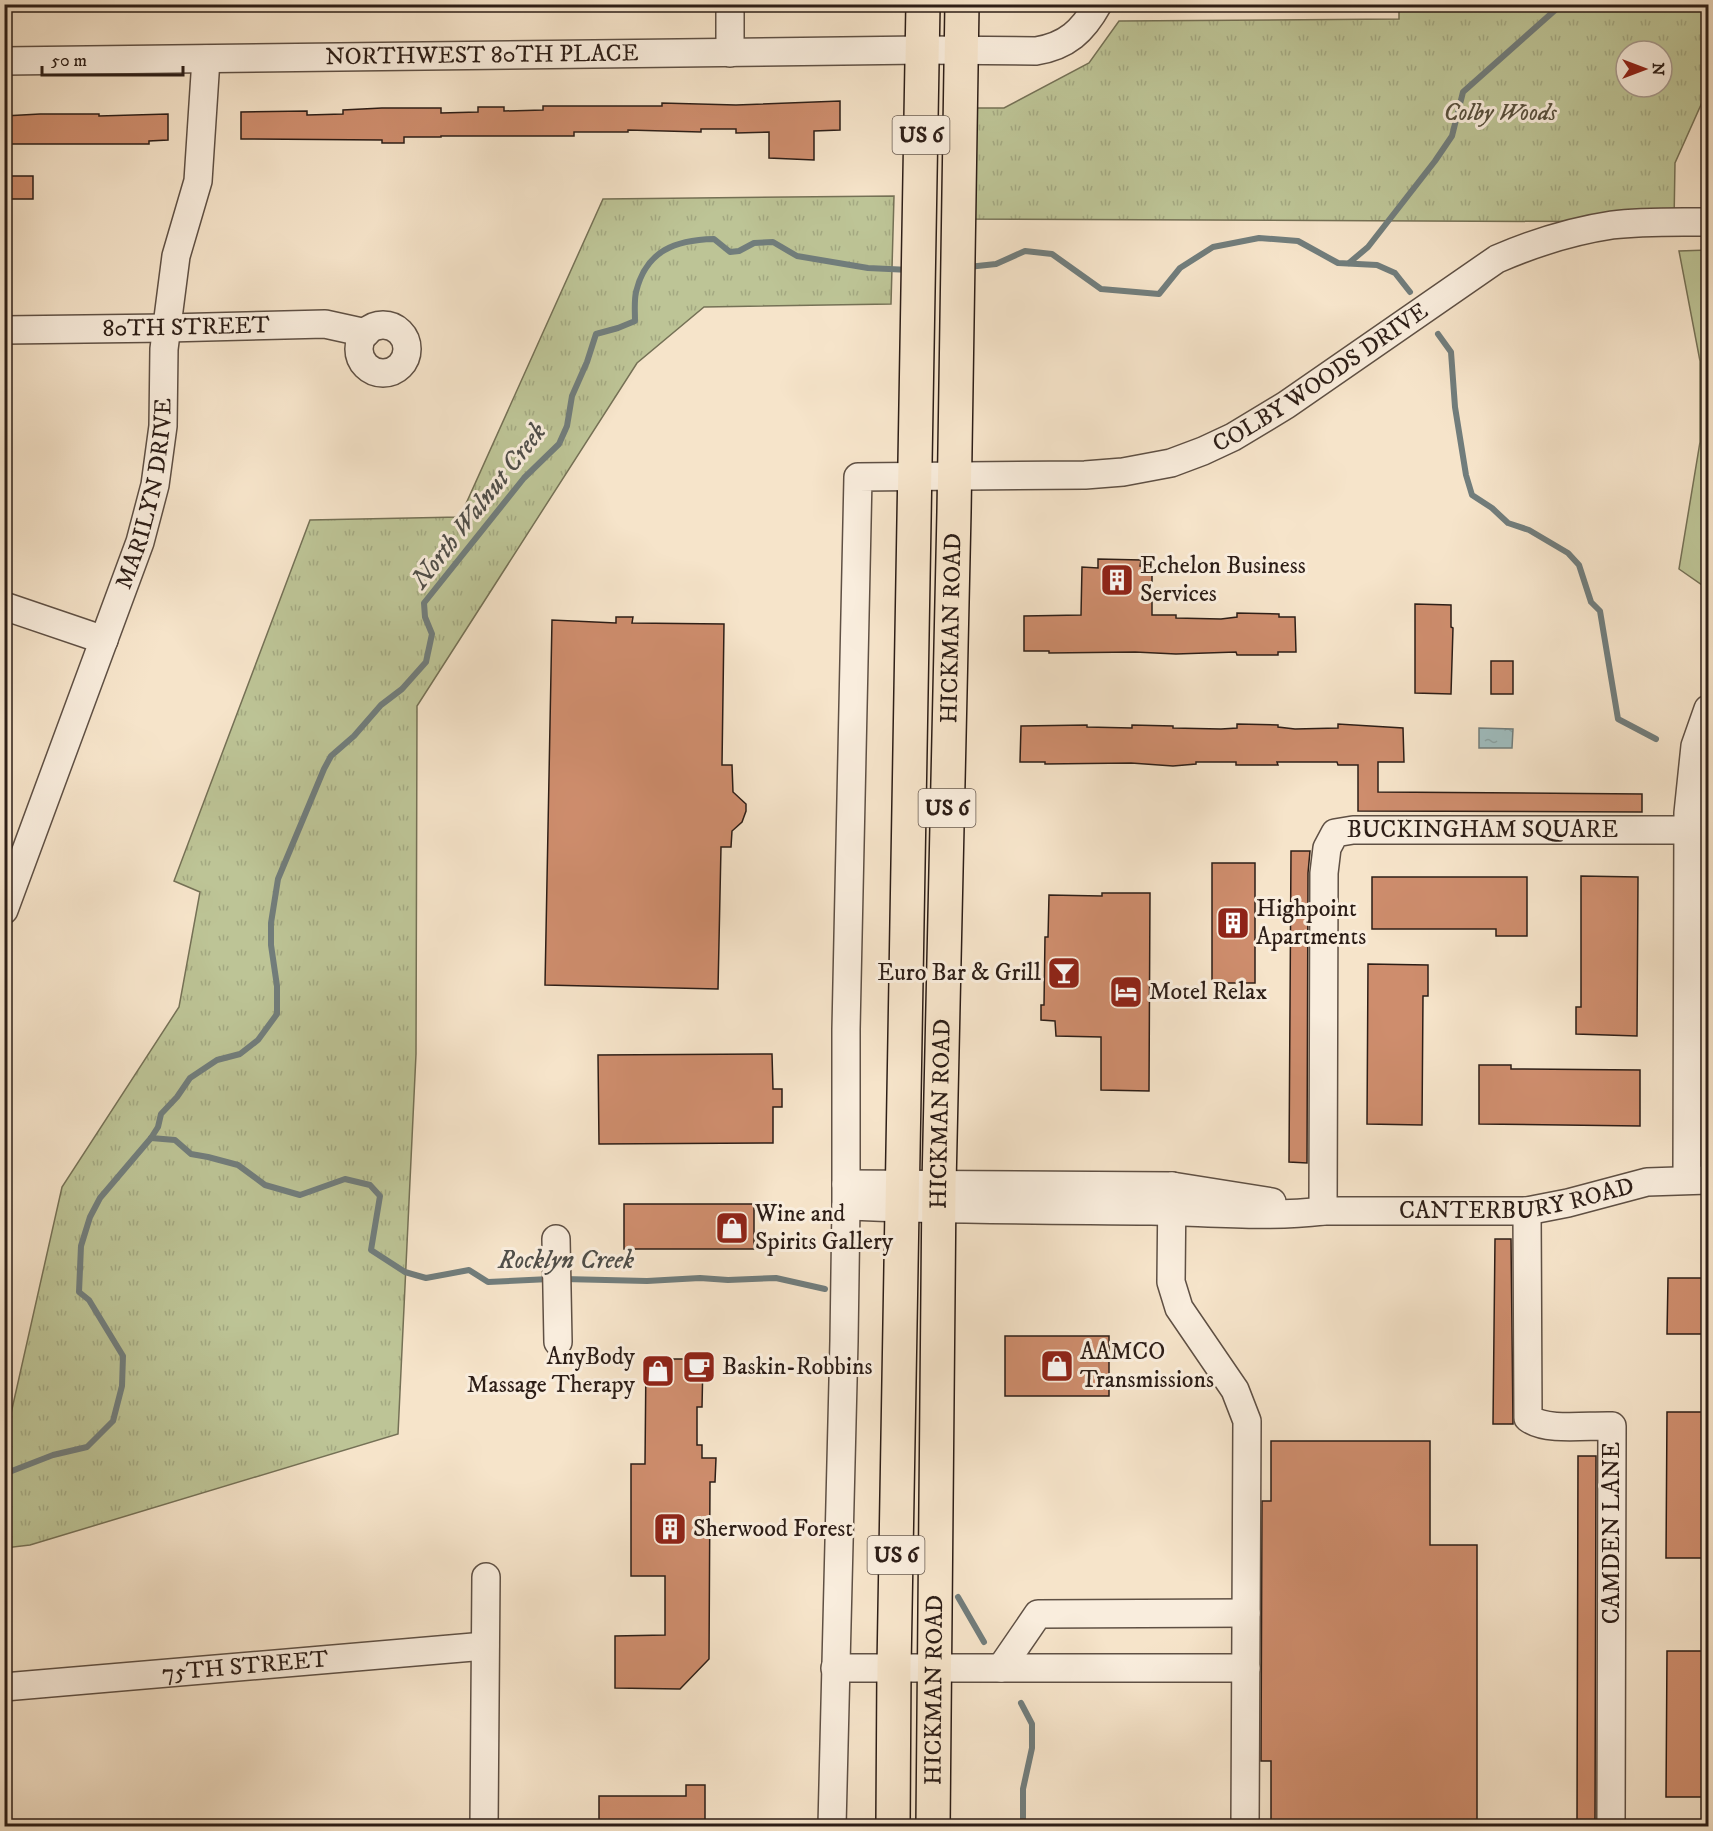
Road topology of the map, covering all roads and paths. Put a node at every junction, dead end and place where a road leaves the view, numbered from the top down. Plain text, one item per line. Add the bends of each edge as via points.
1 (730, 4) edge
2 (922, 4) edge
3 (962, 4) edge
4 (1098, 4) edge
5 (922, 50) junction
6 (961, 51) junction
7 (730, 53) junction
8 (206, 59) junction
9 (4, 61) edge
10 (1708, 222) edge
11 (167, 328) junction
12 (4, 330) edge
13 (366, 333) dead end
14 (914, 477) junction
15 (955, 477) junction
16 (4, 606) edge
17 (104, 640) junction
18 (1708, 709) edge
19 (1687, 830) junction
20 (9, 883) edge
21 (4, 910) edge
22 (1698, 1180) edge
23 (846, 1195) junction
24 (902, 1196) junction
25 (939, 1197) junction
26 (1172, 1199) junction
27 (1323, 1211) junction
28 (1527, 1211) junction
29 (556, 1249) dead end
30 (558, 1342) dead end
31 (486, 1577) dead end
32 (1246, 1613) junction
33 (485, 1646) junction
34 (836, 1668) junction
35 (894, 1668) junction
36 (935, 1668) junction
37 (1001, 1668) junction
38 (1246, 1668) junction
39 (4, 1687) edge
40 (484, 1827) edge
41 (832, 1827) edge
42 (893, 1827) edge
43 (933, 1827) edge
44 (1245, 1827) edge
45 (1611, 1827) edge

1 - 7 street
2 - 5 main road, HICKMAN ROAD / US 6
3 - 6 main road, HICKMAN ROAD / US 6
4 - 6 street, NORTHWEST 80TH PLACE via 1075,36 1050,49
5 - 6 street, NORTHWEST 80TH PLACE
5 - 7 street, NORTHWEST 80TH PLACE
5 - 14 main road, HICKMAN ROAD / US 6
6 - 15 main road, HICKMAN ROAD / US 6
7 - 8 street, NORTHWEST 80TH PLACE
8 - 9 street, NORTHWEST 80TH PLACE
8 - 11 street, MARILYN DRIVE via 198,181 176,256
10 - 15 street, COLBY WOODS DRIVE via 1613,225 1545,240 1497,259 1286,405 1233,437 1171,463 1085,475
11 - 12 street, 80TH STREET
11 - 13 street, 80TH STREET via 325,324
11 - 17 street, MARILYN DRIVE via 163,426 154,484 140,542
14 - 15 street, COLBY WOODS DRIVE
14 - 23 street, COLBY WOODS DRIVE via 858,477
14 - 24 main road, HICKMAN ROAD / US 6
15 - 25 main road, HICKMAN ROAD / US 6
16 - 17 street
17 - 20 street, MARILYN DRIVE
18 - 19 street via 1695,746
19 - 22 street
19 - 27 street, BUCKINGHAM SQUARE via 1335,833 1327,848 1324,873
20 - 21 street, MARILYN DRIVE
22 - 28 street, CANTERBURY ROAD via 1647,1182
23 - 24 street, CANTERBURY ROAD
23 - 34 street
24 - 25 street, CANTERBURY ROAD
24 - 35 main road, HICKMAN ROAD / US 6
25 - 26 street, CANTERBURY ROAD
25 - 36 main road, HICKMAN ROAD / US 6
26 - 27 street, CANTERBURY ROAD via 1207,1190
26 - 32 street via 1171,1282 1179,1308 1235,1390 1247,1421
27 - 28 street, CANTERBURY ROAD
28 - 45 street, CAMDEN LANE via 1528,1418 1558,1427 1612,1426
29 - 30 street
31 - 33 street
32 - 37 street via 1038,1614
32 - 38 street
33 - 39 street, 75TH STREET
33 - 40 street
34 - 35 street
34 - 41 street
35 - 36 street
35 - 42 main road, HICKMAN ROAD / US 6
36 - 37 street
36 - 43 main road, HICKMAN ROAD / US 6
37 - 38 street
38 - 44 street

